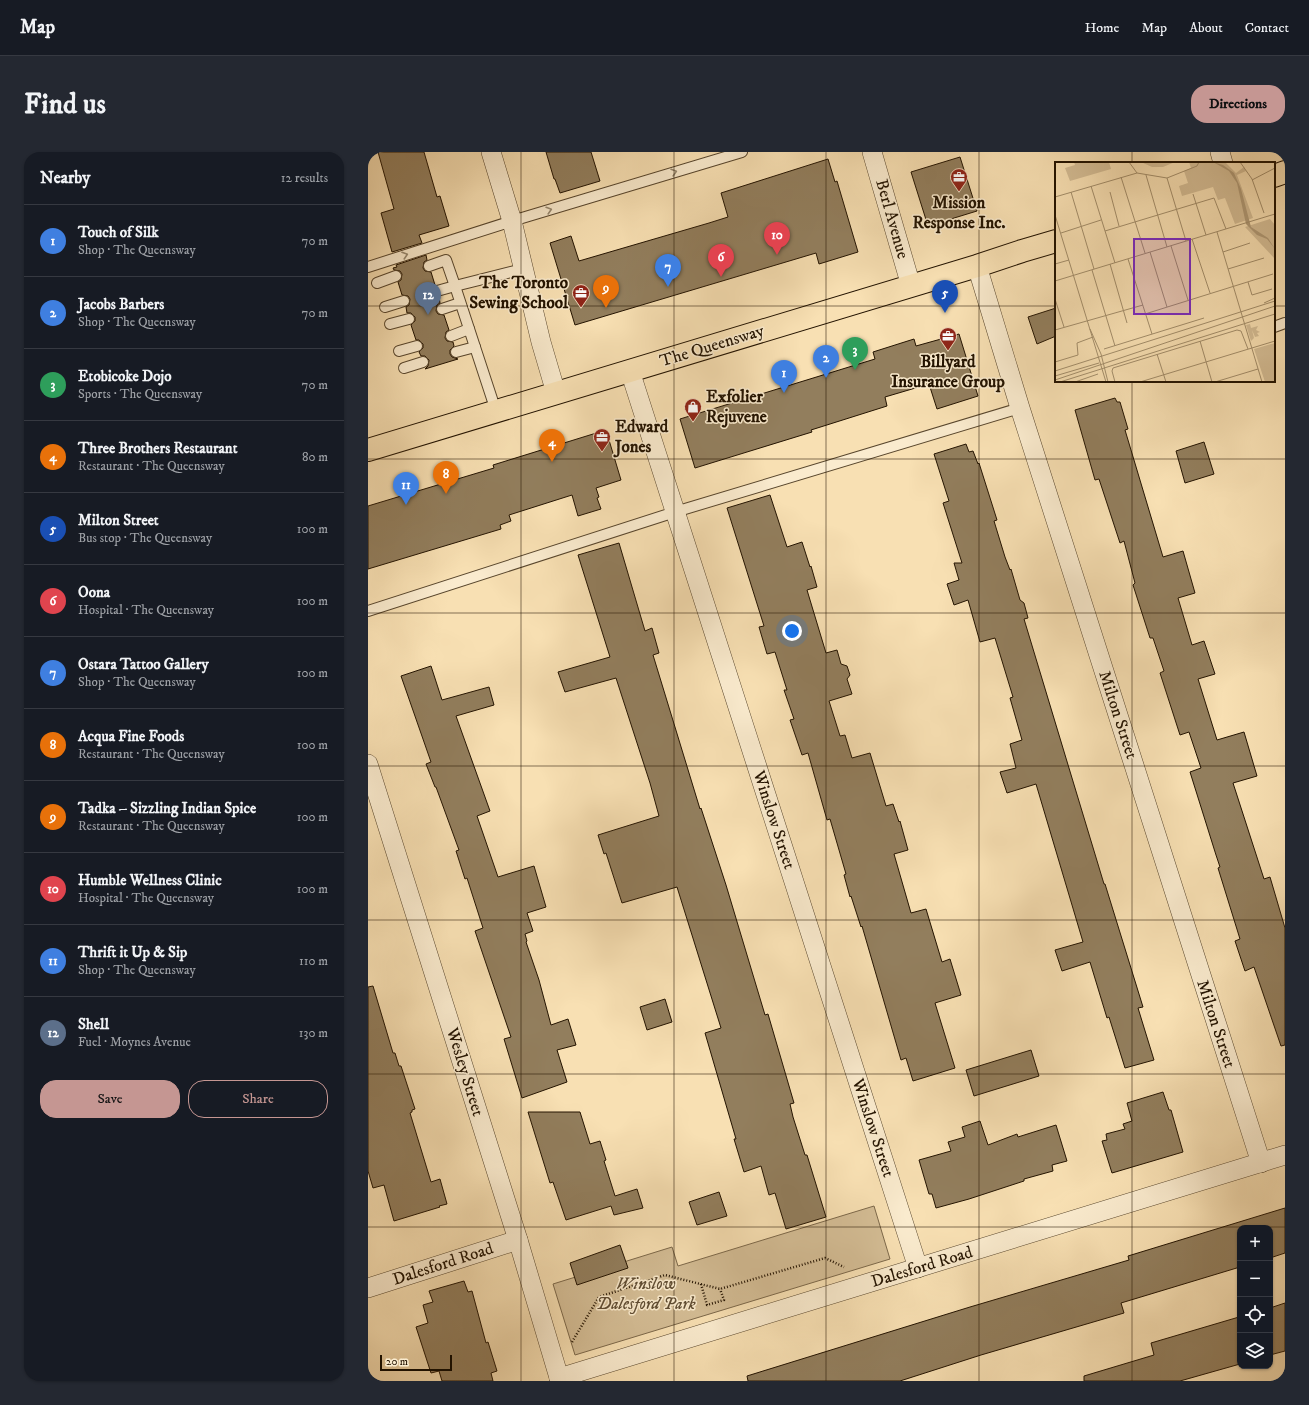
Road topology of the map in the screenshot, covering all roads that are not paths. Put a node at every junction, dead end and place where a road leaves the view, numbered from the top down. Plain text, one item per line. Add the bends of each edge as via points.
1 (491, 152) edge
2 (742, 152) edge
3 (872, 152) edge
4 (1220, 152) edge
5 (1223, 162) edge
6 (1285, 172) edge
7 (1275, 176) edge
8 (512, 221) junction
9 (1055, 241) edge
10 (429, 266) dead end
11 (977, 266) junction
12 (368, 267) edge
13 (524, 269) junction
14 (396, 276) dead end
15 (377, 283) dead end
16 (455, 286) junction
17 (911, 286) junction
18 (437, 291) dead end
19 (404, 301) dead end
20 (460, 303) junction
21 (385, 307) dead end
22 (442, 309) dead end
23 (409, 319) dead end
24 (1285, 323) edge
25 (390, 324) dead end
26 (1275, 327) edge
27 (469, 329) junction
28 (451, 336) dead end
29 (417, 346) dead end
30 (475, 347) junction
31 (399, 351) dead end
32 (456, 352) dead end
33 (423, 362) dead end
34 (404, 368) dead end
35 (630, 371) junction
36 (556, 393) junction
37 (1020, 408) junction
38 (496, 411) junction
39 (368, 450) edge
40 (675, 512) junction
41 (368, 611) edge
42 (368, 764) edge
43 (1285, 1155) edge
44 (1261, 1163) junction
45 (518, 1240) junction
46 (918, 1268) junction
47 (368, 1288) edge
48 (558, 1376) edge

1 - 8 street
8 -> 2 lane
3 - 17 street, Berl Avenue
4 - 5 street
6 - 7 main road
12 -> 8 lane
8 - 13 street
9 - 11 main road, The Queensway
10 - 16 lane via 446,260
11 - 17 main road, The Queensway
11 - 37 street, Milton Street
13 - 16 lane
13 - 36 street
14 - 15 lane
16 - 18 lane
16 - 20 lane
17 - 35 main road, The Queensway
19 - 21 lane
20 - 22 lane
20 - 27 lane
23 - 25 lane
24 - 26 lane
27 - 28 lane
27 - 30 lane
29 - 31 lane
30 - 32 lane
30 - 38 lane
33 - 34 lane
35 - 36 main road, The Queensway
35 - 40 street, Winslow Street
36 - 38 main road, The Queensway
37 - 40 lane
37 - 44 street, Milton Street
38 - 39 main road, The Queensway
40 - 41 lane
40 - 46 street, Winslow Street
42 - 45 street, Wesley Street
43 - 44 street, Dalesford Road
44 - 46 street, Dalesford Road
45 - 47 street, Dalesford Road
45 - 48 street, Wesley Street
46 - 48 street, Dalesford Road

